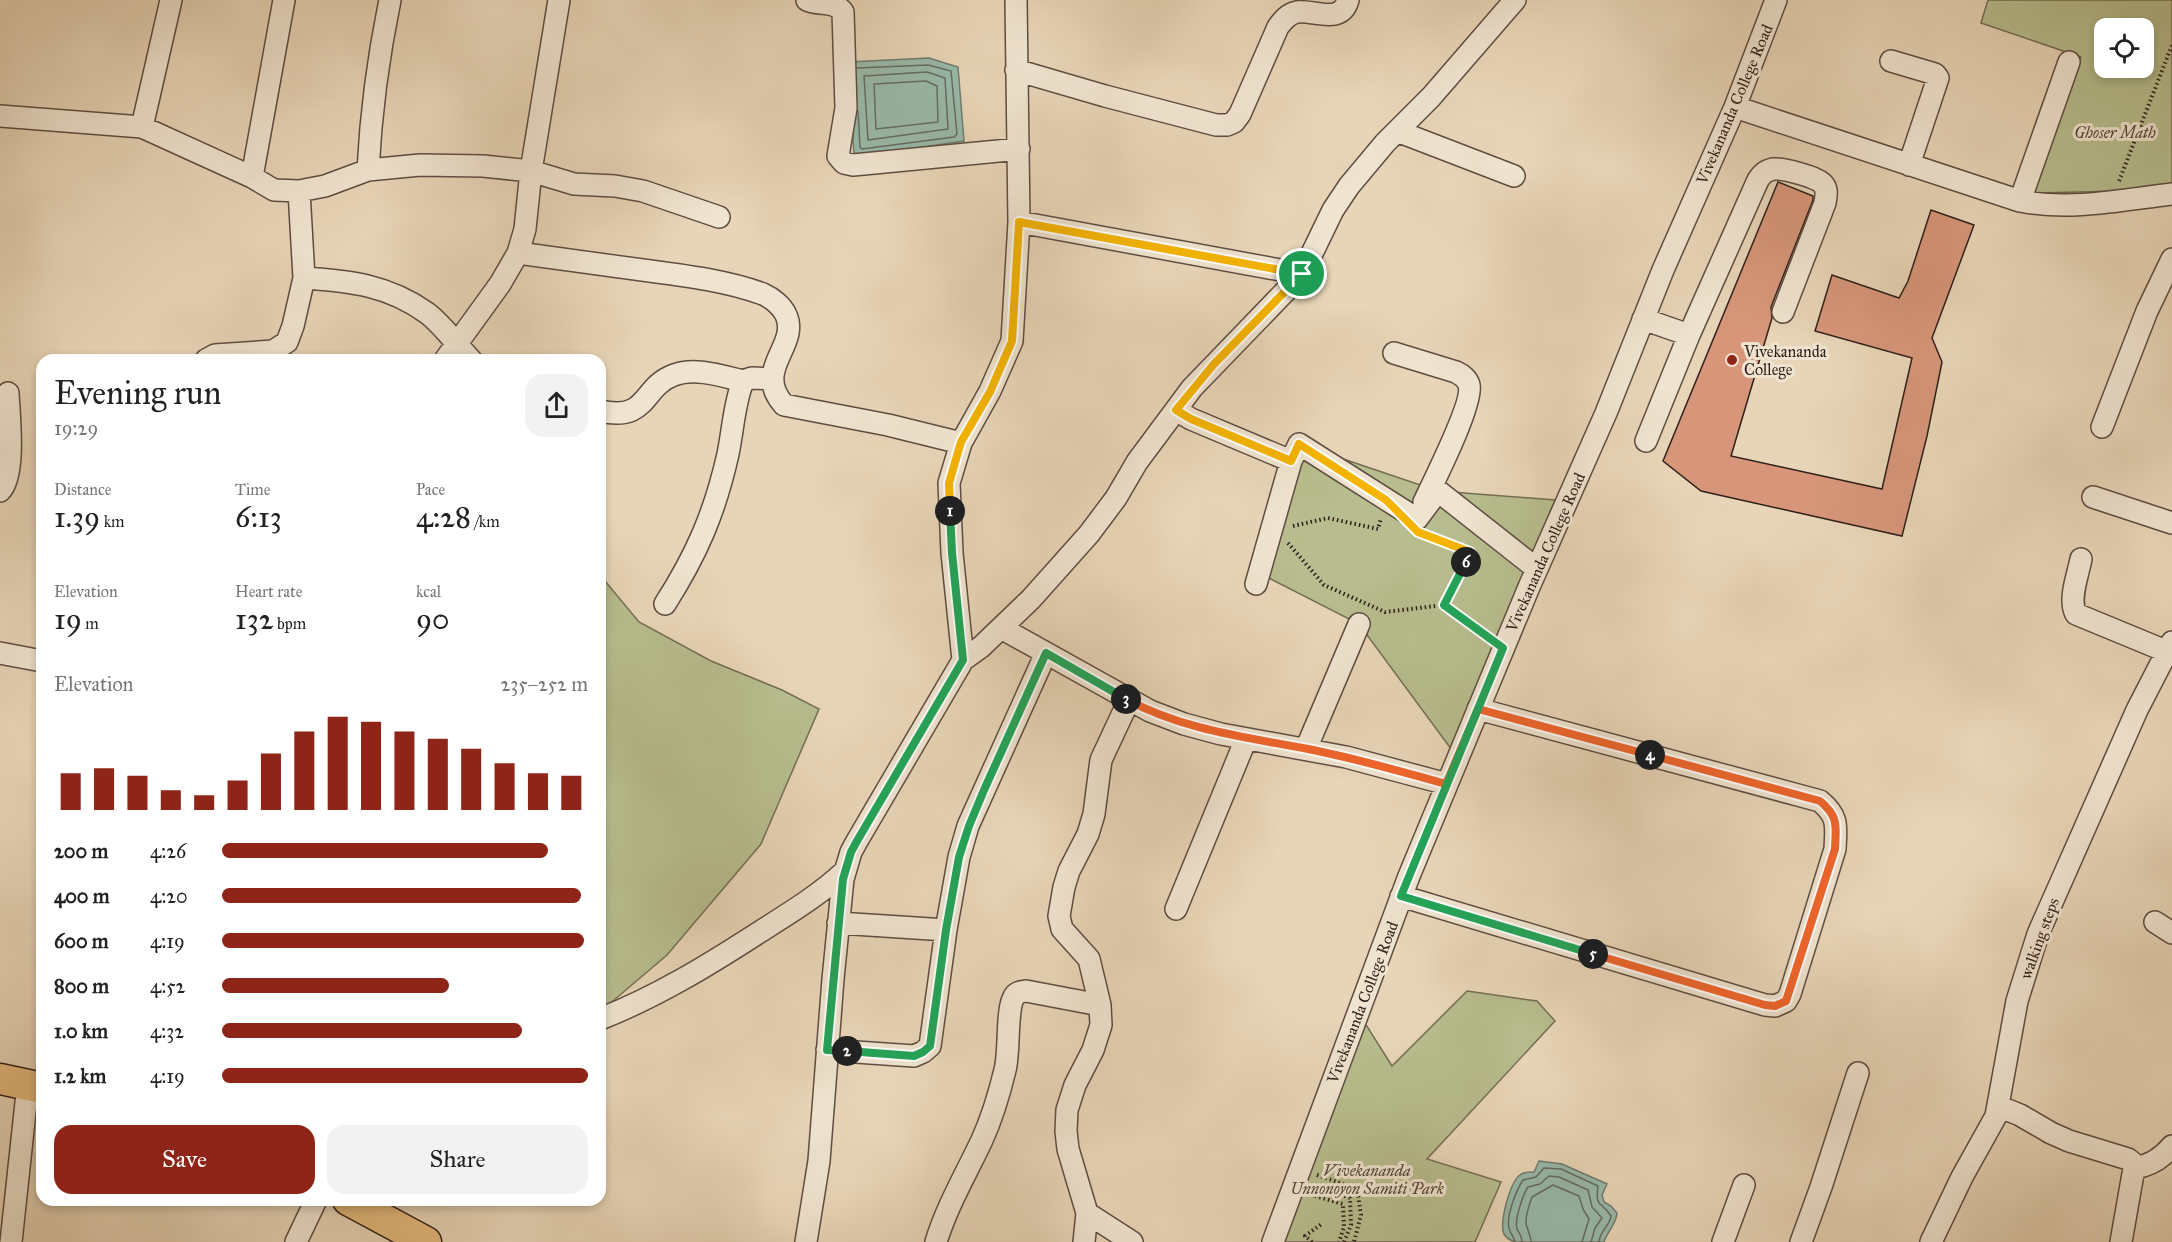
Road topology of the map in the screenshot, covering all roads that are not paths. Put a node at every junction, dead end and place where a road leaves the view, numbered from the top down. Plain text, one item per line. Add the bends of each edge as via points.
1 (171, 0) edge
2 (284, 0) edge
3 (390, 0) edge
4 (559, 0) edge
5 (807, 0) edge
6 (1016, 0) edge
7 (1348, 0) edge
8 (1515, 0) edge
9 (1776, 0) edge
10 (1891, 61) dead end
11 (2069, 62) dead end
12 (1016, 69) junction
13 (1735, 107) junction
14 (0, 116) edge
15 (142, 127) junction
16 (1397, 131) junction
17 (1019, 149) junction
18 (1909, 165) junction
19 (368, 170) junction
20 (531, 171) junction
21 (1514, 176) dead end
22 (252, 177) junction
23 (299, 191) junction
24 (2172, 195) edge
25 (2020, 201) junction
26 (719, 218) dead end
27 (1019, 222) junction
28 (518, 253) junction
29 (2172, 259) edge
30 (1302, 274) junction
31 (304, 278) junction
32 (1784, 312) dead end
33 (1643, 319) junction
34 (1689, 335) junction
35 (451, 352) edge
36 (1394, 353) dead end
37 (230, 354) edge
38 (773, 379) junction
39 (743, 381) junction
40 (8, 393) dead end
41 (1176, 410) junction
42 (606, 412) edge
43 (2102, 427) dead end
44 (1646, 441) dead end
45 (961, 442) junction
46 (1291, 461) junction
47 (0, 491) edge
48 (2093, 497) dead end
49 (2172, 523) edge
50 (1417, 526) junction
51 (2081, 559) dead end
52 (1537, 569) junction
53 (1257, 584) dead end
54 (665, 604) dead end
55 (1359, 624) dead end
56 (1002, 628) junction
57 (2170, 647) edge
58 (0, 653) edge
59 (1046, 653) junction
60 (36, 660) edge
61 (963, 660) junction
62 (2165, 675) edge
63 (1129, 700) junction
64 (1478, 709) junction
65 (1246, 739) junction
66 (1306, 748) junction
67 (1446, 784) junction
68 (844, 872) junction
69 (1401, 896) junction
70 (1176, 909) dead end
71 (838, 923) junction
72 (946, 930) junction
73 (1100, 1005) junction
74 (606, 1017) edge
75 (827, 1050) junction
76 (1858, 1073) dead end
77 (23, 1084) edge
78 (1998, 1106) junction
79 (2172, 1146) edge
80 (2134, 1168) junction
81 (1744, 1185) dead end
82 (313, 1206) edge
83 (361, 1206) edge
84 (1087, 1213) junction
85 (11, 1242) edge
86 (296, 1242) edge
87 (426, 1242) edge
88 (806, 1242) edge
89 (936, 1242) edge
90 (1084, 1242) edge
91 (1132, 1242) edge
92 (1274, 1242) edge
93 (1723, 1242) edge
94 (1801, 1242) edge
95 (1931, 1242) edge
96 (2121, 1242) edge

1 - 15 street
2 - 22 street
3 - 19 street via 378,55
4 - 20 street
5 - 17 street via 831,3 843,12 846,108 838,156 844,163
6 - 12 street
7 - 12 street via 1339,13 1329,16 1297,12 1286,17 1240,114 1227,125 1176,116
8 - 16 street
9 - 13 street, Vivekananda College Road
10 - 18 street via 1938,78
11 - 25 street
12 - 17 street
13 - 18 street
13 - 33 street, Vivekananda College Road
14 - 15 street
15 - 22 street
16 - 21 street
16 - 30 street via 1333,210
17 - 27 street
18 - 25 street
19 - 20 street via 420,165
19 - 23 street
20 - 26 street via 574,184 643,191
20 - 28 street via 525,229
22 - 23 street via 274,190
23 - 31 street
24 - 25 street via 2049,206
27 - 30 street
27 - 45 street via 1012,341 990,392
28 - 35 street
28 - 38 street via 677,275 765,295 781,307 789,330
29 - 43 street via 2147,311
30 - 41 street via 1214,364
31 - 35 street via 351,281 386,290 428,314
31 - 37 street via 287,342 273,351
32 - 34 street via 1827,194 1818,180 1772,169 1758,180
33 - 34 street
33 - 52 street, Vivekananda College Road
34 - 44 street
36 - 50 street via 1456,372 1469,385 1459,424
38 - 39 street
38 - 45 street via 776,396 784,405
39 - 42 street via 703,373 675,374 658,383 635,409
39 - 54 street via 719,494 689,567
40 - 47 street via 9,469
41 - 46 street
41 - 56 street via 1089,534
45 - 61 street via 949,483
46 - 50 street via 1299,444 1386,500
46 - 53 street
48 - 49 street
50 - 52 street via 1438,491
51 - 57 street via 2073,601 2076,615
52 - 64 street, Vivekananda College Road
55 - 66 street
56 - 59 street
56 - 61 street
57 - 62 street, walking steps
58 - 60 street
59 - 63 street
59 - 72 street via 969,826 959,857
61 - 68 street via 857,841
62 - 78 street, walking steps via 2137,710 2038,934 2017,1001
63 - 65 street via 1184,724
63 - 73 street via 1101,760 1094,814 1069,871 1059,916 1062,929 1089,959
64 - 67 street, Vivekananda College Road
64 - 69 street via 1820,801 1832,811 1835,849 1790,994 1775,1006 1765,1005
65 - 66 street
65 - 70 street
66 - 67 street
67 - 69 street, Vivekananda College Road
68 - 71 street
68 - 74 street via 817,895 692,975
69 - 92 street, Vivekananda College Road via 1303,1176
71 - 72 street
71 - 75 street
72 - 75 street via 930,1046 914,1056
73 - 84 street via 1101,1025 1067,1110 1068,1149
73 - 89 street via 1026,991 1014,997 1006,1066 997,1103
75 - 88 street via 817,1177
76 - 94 street
77 - 85 street
78 - 80 street via 2060,1137 2128,1159
78 - 95 street, walking steps
79 - 80 street via 2162,1157
80 - 96 street
81 - 93 street
82 - 86 street
83 - 87 highway
84 - 90 street
84 - 91 street

